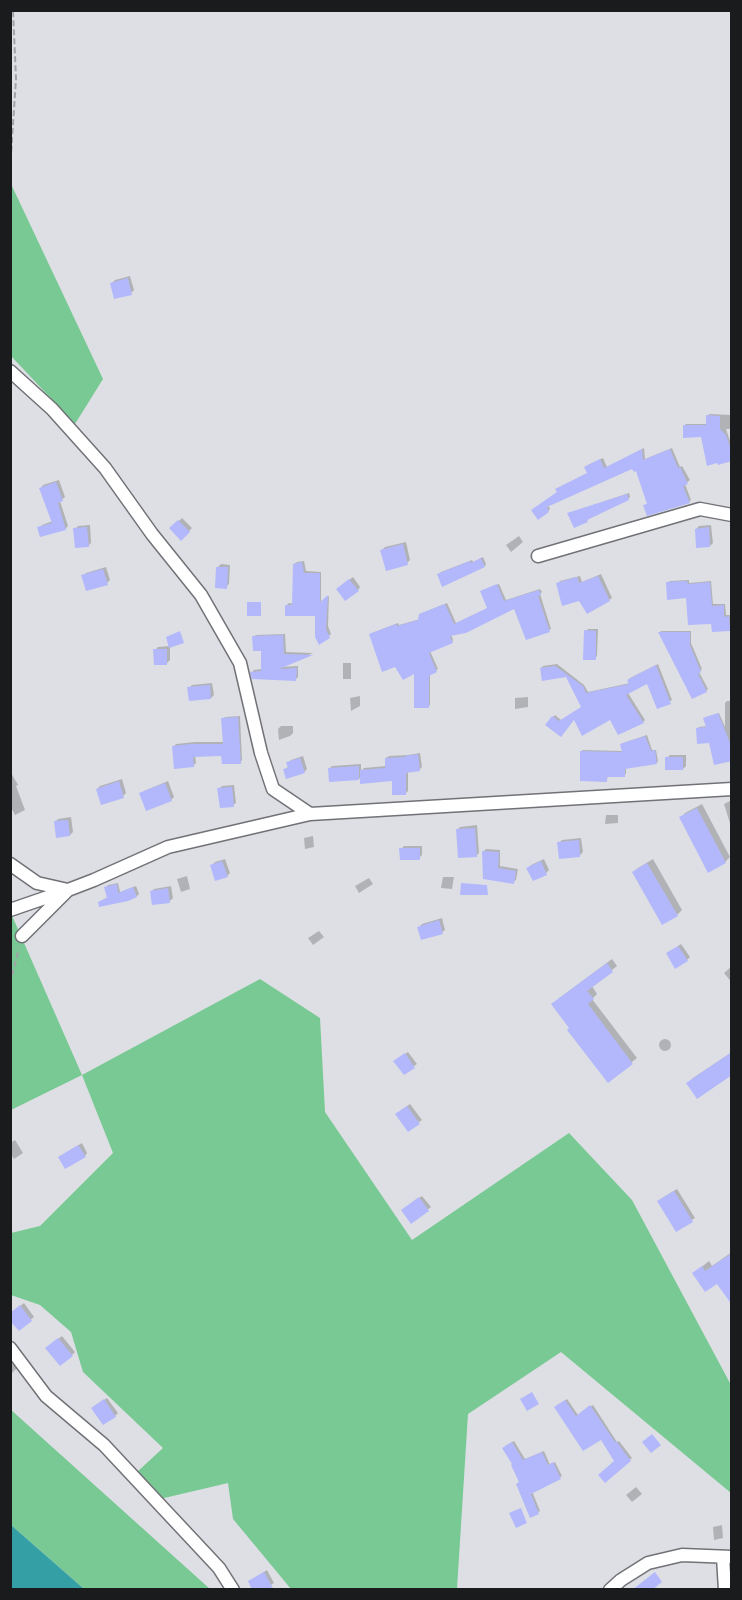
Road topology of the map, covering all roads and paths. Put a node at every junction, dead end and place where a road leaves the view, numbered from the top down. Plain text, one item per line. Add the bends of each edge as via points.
1 (13, 10) edge
2 (10, 170) edge
3 (10, 371) edge
4 (732, 514) edge
5 (538, 556) dead end
6 (732, 789) edge
7 (310, 814) junction
8 (10, 864) edge
9 (68, 890) junction
10 (10, 910) edge
11 (22, 936) joint
12 (10, 984) edge
13 (10, 1348) edge
14 (727, 1557) edge
15 (233, 1590) edge
16 (610, 1590) edge
17 (725, 1590) edge

1 - 2 path via 16,79
3 - 7 street via 52,409 105,468 201,595 240,663 273,789
4 - 5 street via 700,509
6 - 7 street
7 - 9 street via 168,847
8 - 9 street via 37,883
9 - 10 street
9 - 11 street
11 - 12 path
13 - 15 street via 46,1396 104,1445 219,1568
14 - 16 street via 682,1555 648,1563
14 - 17 street

